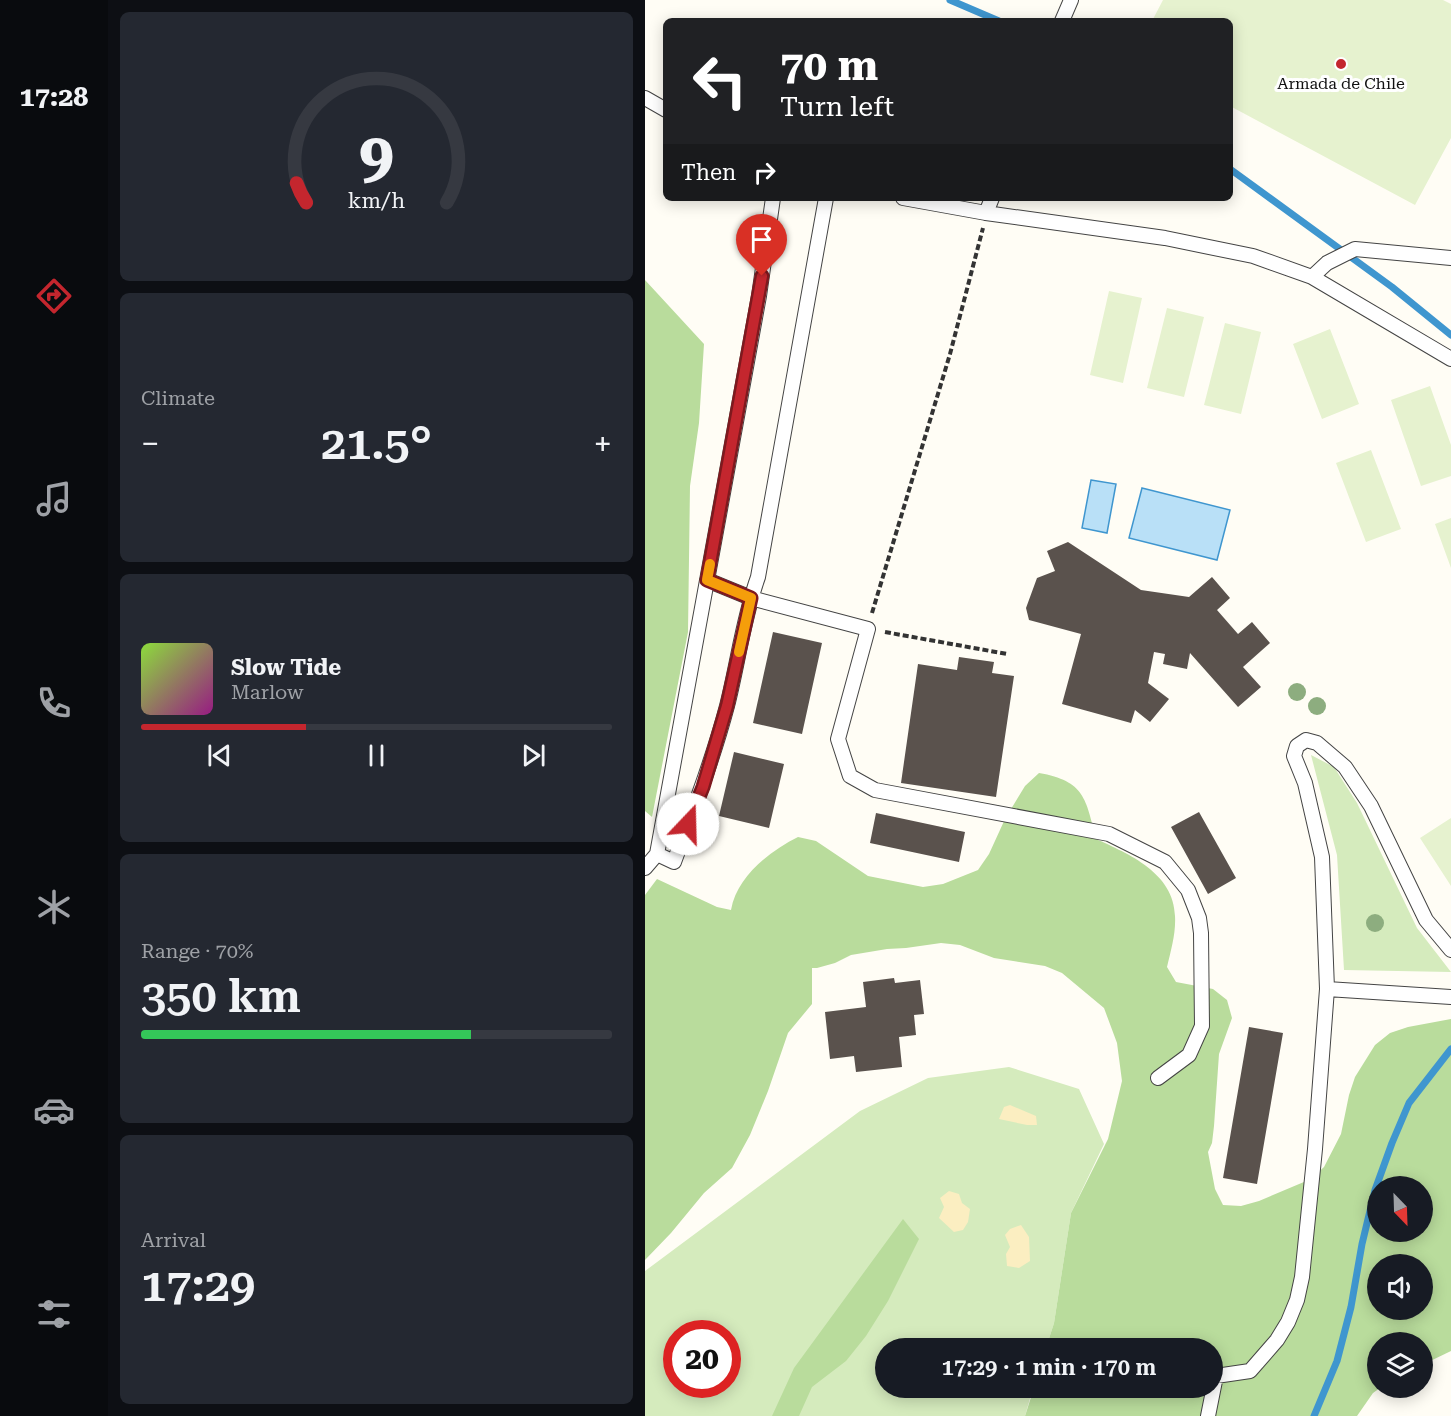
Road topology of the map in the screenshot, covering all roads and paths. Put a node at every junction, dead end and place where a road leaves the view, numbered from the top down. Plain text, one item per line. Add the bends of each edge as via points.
1 (1071, 0) edge
2 (1063, 18) edge
3 (645, 99) edge
4 (663, 108) edge
5 (773, 201) edge
6 (825, 201) edge
7 (920, 201) edge
8 (991, 201) edge
9 (986, 213) junction
10 (1451, 258) edge
11 (1312, 276) junction
12 (1451, 359) edge
13 (707, 580) junction
14 (751, 598) junction
15 (868, 629) junction
16 (1007, 654) dead end
17 (657, 854) junction
18 (645, 868) edge
19 (1451, 950) edge
20 (1327, 989) junction
21 (1451, 997) edge
22 (1158, 1078) dead end
23 (1208, 1416) edge

1 - 2 lane
3 - 4 lane
5 - 13 lane
6 - 14 lane via 758,577
7 - 9 lane
8 - 9 lane
9 - 11 lane via 1165,238 1253,256
9 - 15 path via 950,354
10 - 11 lane via 1355,249 1327,263
11 - 12 lane
13 - 14 lane
13 - 17 lane
14 - 15 lane
14 - 17 lane via 727,706 703,787 674,862
15 - 16 path
15 - 22 lane via 838,739 850,776 875,790 1109,834 1165,862 1188,890 1201,933 1201,1026 1189,1055
17 - 18 lane
19 - 20 lane via 1426,920 1371,806 1345,767 1317,743 1306,740 1297,746 1294,756 1305,783 1322,857
20 - 21 lane
20 - 23 lane via 1315,1149 1297,1300 1277,1340 1250,1371 1217,1377

